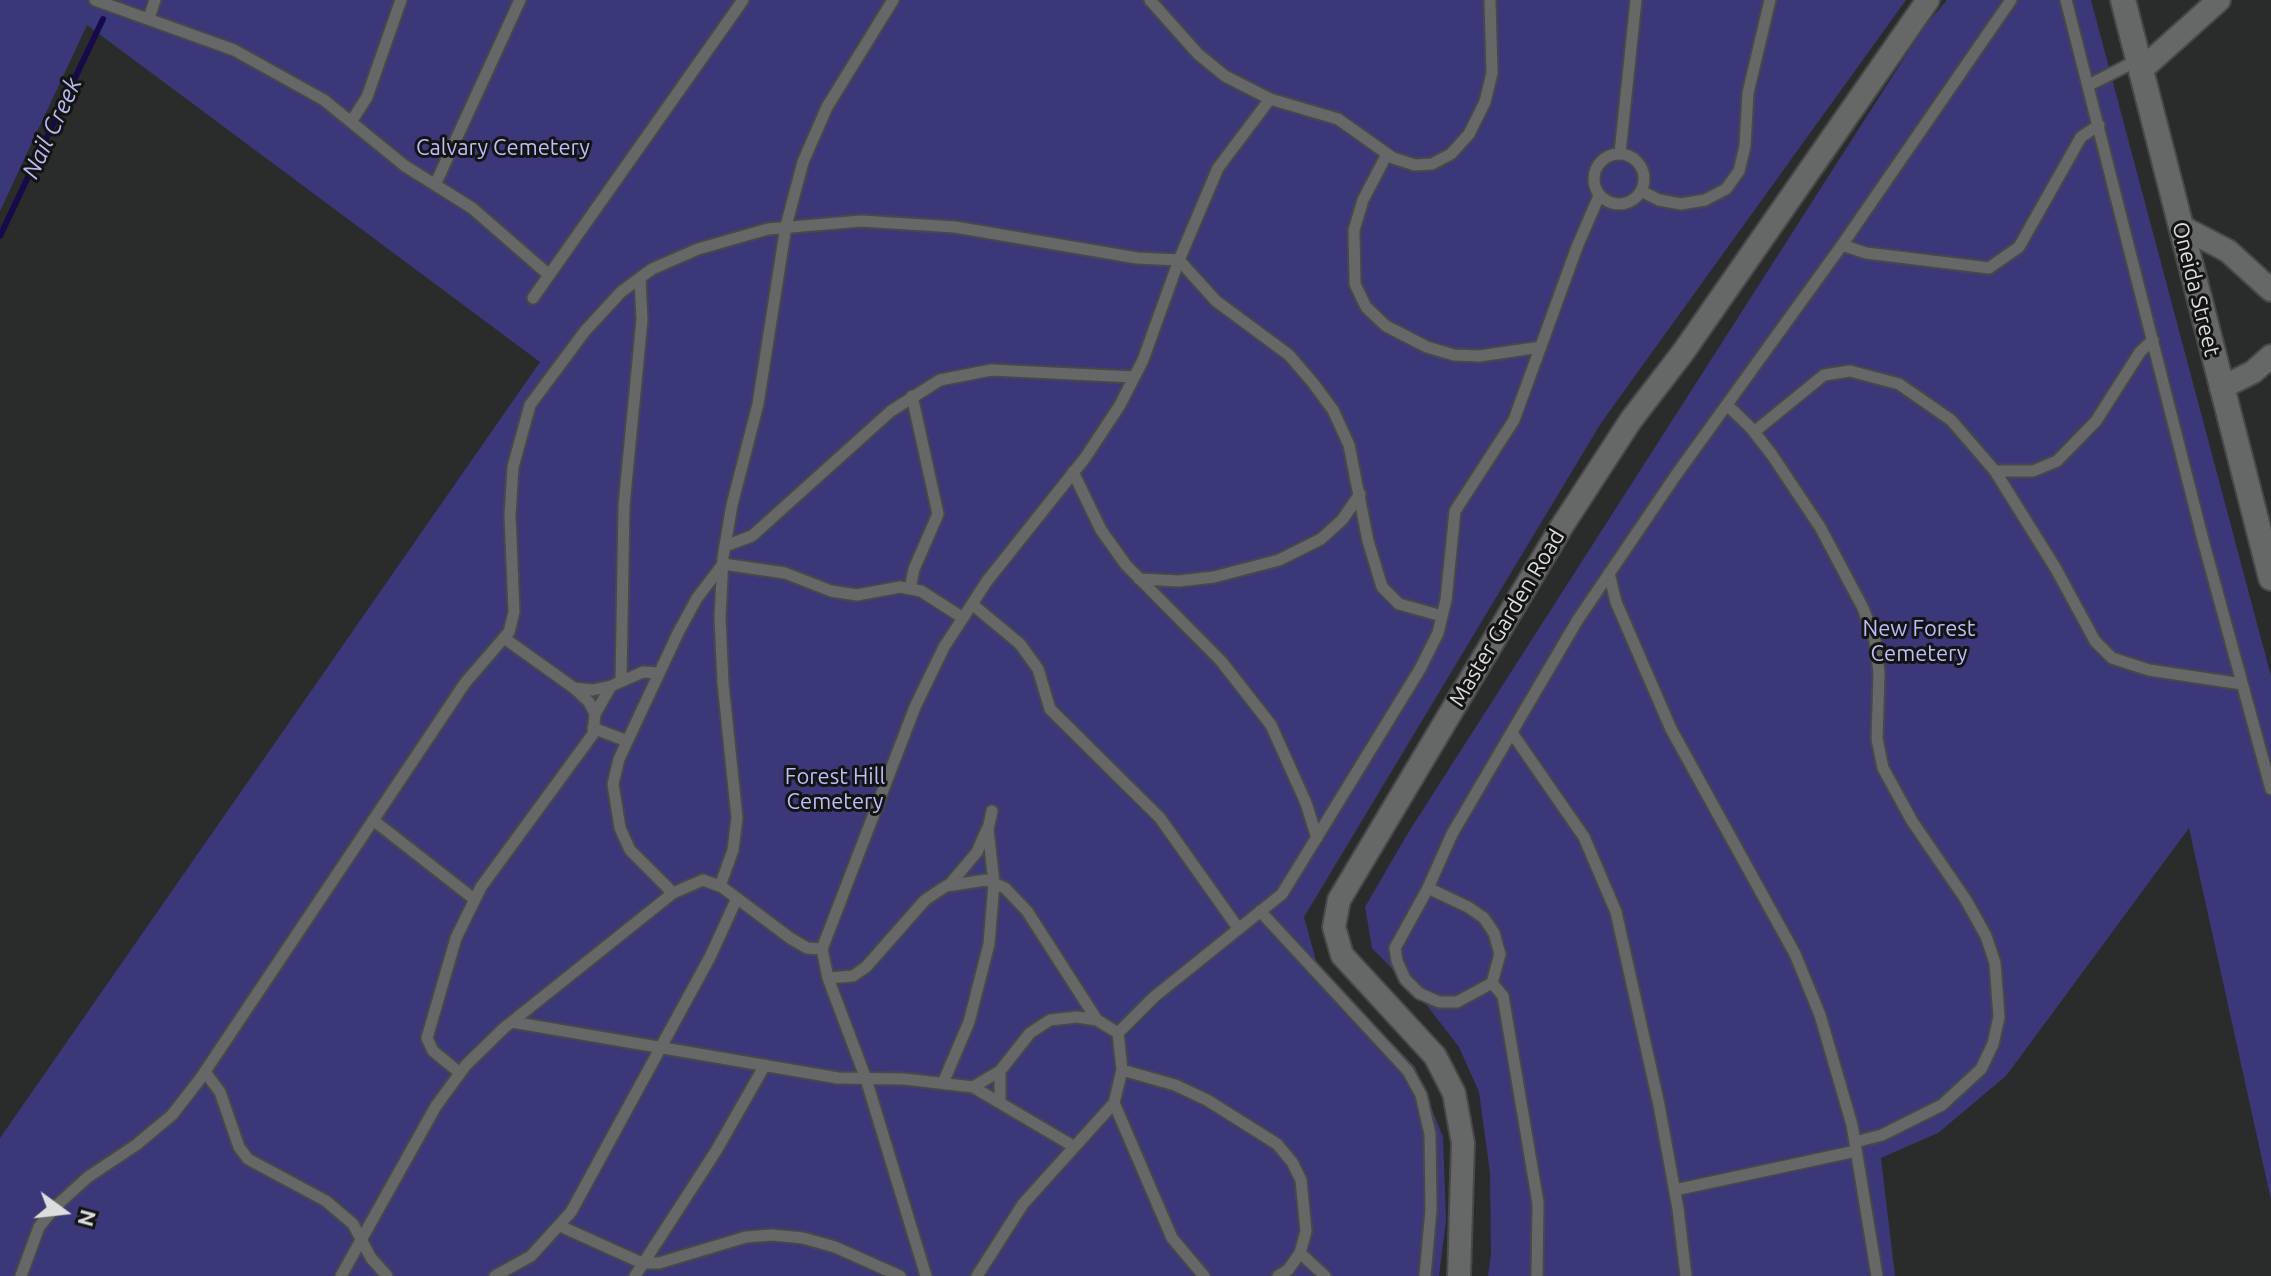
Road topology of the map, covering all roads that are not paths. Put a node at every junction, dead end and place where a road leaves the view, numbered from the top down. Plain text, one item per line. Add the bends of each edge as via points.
1 (95, 0) edge
2 (155, 0) edge
3 (401, 0) edge
4 (520, 0) edge
5 (743, 0) edge
6 (893, 0) edge
7 (1150, 0) edge
8 (1490, 0) edge
9 (1636, 0) edge
10 (1770, 0) edge
11 (1928, 0) edge
12 (2011, 0) edge
13 (2066, 0) edge
14 (2123, 0) edge
15 (2219, 0) edge
16 (149, 18) junction
17 (2139, 65) junction
18 (2089, 85) junction
19 (1270, 99) junction
20 (351, 122) junction
21 (2099, 125) junction
22 (1620, 153) junction
23 (1387, 154) junction
24 (435, 185) junction
25 (1641, 191) junction
26 (1599, 196) junction
27 (786, 226) junction
28 (2180, 226) junction
29 (1842, 245) junction
30 (1179, 260) junction
31 (549, 275) junction
32 (640, 278) junction
33 (2271, 290) edge
34 (533, 298) dead end
35 (2153, 340) junction
36 (1541, 347) junction
37 (2271, 356) edge
38 (1134, 377) junction
39 (2221, 388) junction
40 (912, 396) junction
41 (1727, 405) junction
42 (1754, 432) junction
43 (1995, 471) junction
44 (1073, 472) junction
45 (1360, 494) junction
46 (725, 546) junction
47 (723, 564) junction
48 (1609, 573) junction
49 (2271, 578) edge
50 (1139, 579) junction
51 (910, 589) junction
52 (972, 604) junction
53 (1442, 616) junction
54 (963, 618) junction
55 (504, 638) junction
56 (659, 673) junction
57 (616, 683) junction
58 (2242, 684) junction
59 (574, 688) junction
60 (595, 714) junction
61 (593, 728) junction
62 (1512, 733) junction
63 (627, 741) junction
64 (2271, 789) edge
65 (992, 811) dead end
66 (373, 820) junction
67 (988, 829) junction
68 (1317, 838) junction
69 (994, 883) junction
70 (948, 885) junction
71 (720, 886) junction
72 (1428, 888) junction
73 (673, 893) junction
74 (737, 898) junction
75 (474, 899) junction
76 (1260, 911) junction
77 (1238, 928) junction
78 (822, 949) junction
79 (828, 978) junction
80 (1492, 983) junction
81 (1097, 1020) junction
82 (512, 1022) junction
83 (1118, 1033) junction
84 (660, 1048) junction
85 (765, 1065) junction
86 (1122, 1070) junction
87 (1000, 1071) junction
88 (205, 1072) junction
89 (460, 1073) junction
90 (866, 1079) junction
91 (943, 1083) junction
92 (973, 1087) junction
93 (1000, 1101) junction
94 (1114, 1103) junction
95 (1073, 1146) junction
96 (1856, 1146) junction
97 (1675, 1190) junction
98 (560, 1226) junction
99 (363, 1238) junction
100 (1300, 1253) junction
101 (642, 1263) junction
102 (21, 1276) edge
103 (341, 1276) edge
104 (387, 1276) edge
105 (495, 1276) edge
106 (635, 1276) edge
107 (900, 1276) edge
108 (926, 1276) edge
109 (977, 1276) edge
110 (1204, 1276) edge
111 (1278, 1276) edge
112 (1325, 1276) edge
113 (1425, 1276) edge
114 (1459, 1276) edge
115 (1537, 1276) edge
116 (1686, 1276) edge
117 (1877, 1276) edge

1 - 16 lane
2 - 16 lane
3 - 20 lane via 367,97
4 - 24 lane
5 - 31 lane
6 - 27 lane via 827,107 803,162
7 - 19 lane via 1198,54 1225,76
8 - 23 lane via 1492,73 1469,134 1451,154 1432,164 1415,165
9 - 22 lane
10 - 25 lane via 1748,93 1739,171 1726,189 1705,200 1681,204
11 - 114 street, Master Garden Road via 1588,486 1339,900 1334,927 1342,955 1435,1056 1454,1093 1463,1143
12 - 29 lane
13 - 18 lane
14 - 17 street, Oneida Street
15 - 17 street
16 - 20 lane via 259,62
17 - 18 lane
17 - 28 street, Oneida Street
18 - 21 lane
19 - 23 lane via 1338,119
19 - 30 lane via 1218,168
20 - 24 lane
21 - 29 lane via 2081,137 2019,247 1989,268 1866,253
21 - 35 lane
22 - 25 lane via 1641,167
22 - 26 lane via 1598,165 1593,181
23 - 36 lane via 1354,230 1355,284 1366,307 1386,326 1454,355
24 - 31 lane via 472,208
25 - 26 lane via 1621,204
26 - 36 lane
27 - 30 lane via 904,222
27 - 32 lane via 698,249
27 - 46 lane via 758,404
28 - 33 street via 2228,251
28 - 39 street, Oneida Street
29 - 41 lane
30 - 38 lane
30 - 45 lane via 1216,301 1289,355 1313,383 1349,445
31 - 34 lane
32 - 55 lane via 585,331 530,405 513,467 514,612
32 - 57 lane via 642,320 624,505
35 - 43 lane via 2096,421 2057,461 2033,471
35 - 58 lane
36 - 53 lane via 1514,420 1455,511
37 - 39 street
38 - 40 lane via 991,370 940,380
38 - 44 lane
39 - 49 street, Oneida Street
40 - 46 lane via 752,536
40 - 51 lane via 938,514
41 - 42 lane
41 - 48 lane
42 - 43 lane via 1824,375 1850,371 1874,375 1925,398
42 - 96 lane via 1820,527 1863,608 1878,662 1877,739 1883,768 1986,936 1999,992 1993,1044 1968,1085 1911,1123
43 - 58 lane via 2095,641 2112,658 2149,670
44 - 50 lane via 1101,530
44 - 52 lane
45 - 50 lane via 1321,539 1279,560 1214,577
45 - 53 lane via 1382,587 1399,604
46 - 47 lane
47 - 51 lane via 785,573 857,595
47 - 56 lane via 697,598
47 - 71 lane via 723,683 737,818
48 - 62 lane
48 - 96 lane via 1616,602 1671,729 1795,954 1837,1068
50 - 68 lane via 1221,661 1271,725
51 - 54 lane
52 - 54 lane
52 - 77 lane via 1020,644 1038,669 1050,709 1160,818
53 - 68 lane via 1420,669
54 - 78 lane via 910,720
55 - 59 lane
55 - 66 lane via 465,683
56 - 57 lane via 643,672
56 - 63 lane
57 - 59 lane via 593,690
57 - 60 lane
58 - 64 lane
59 - 60 lane
60 - 61 lane
61 - 63 lane
61 - 75 lane
62 - 72 lane via 1452,834
62 - 97 lane via 1584,837 1616,912
63 - 73 lane via 613,784 620,828 630,850
65 - 67 lane
66 - 75 lane
66 - 88 lane
67 - 69 lane
67 - 70 lane via 977,852
68 - 76 lane via 1282,894
69 - 70 lane via 963,880
69 - 81 lane via 1027,911
69 - 91 lane via 981,982
70 - 79 lane via 925,900 866,967 853,976
71 - 73 lane via 703,880
71 - 74 lane
72 - 80 lane via 1484,918 1500,954
72 - 80 lane via 1395,948 1405,979 1439,1002 1457,1002
73 - 82 lane
74 - 78 lane via 790,938
74 - 84 lane
75 - 89 lane via 456,938 427,1038 433,1051
76 - 77 lane
76 - 113 lane via 1408,1071 1421,1095 1430,1134 1431,1179
77 - 83 lane
78 - 79 lane
79 - 90 lane
80 - 115 lane via 1503,996 1523,1103 1538,1203
81 - 83 lane
81 - 87 lane via 1050,1020 1030,1033
82 - 84 lane
82 - 89 lane
83 - 86 lane
84 - 85 lane
84 - 98 lane
85 - 90 lane
85 - 101 lane
86 - 94 lane
86 - 100 lane via 1175,1085 1277,1144 1301,1180 1306,1231
87 - 92 lane
87 - 93 lane
88 - 99 lane via 220,1092 248,1159 326,1201
88 - 102 lane via 172,1115 55,1207 39,1227
89 - 99 lane
90 - 91 lane
90 - 108 lane
91 - 92 lane
92 - 93 lane
93 - 95 lane
94 - 95 lane
94 - 110 lane via 1172,1238
95 - 109 lane via 1023,1204
96 - 97 lane
96 - 117 lane
97 - 116 lane
98 - 101 lane
98 - 105 lane via 524,1261
99 - 103 lane
99 - 104 lane
100 - 111 lane
100 - 112 lane
101 - 106 lane
101 - 107 lane via 772,1235 835,1247

